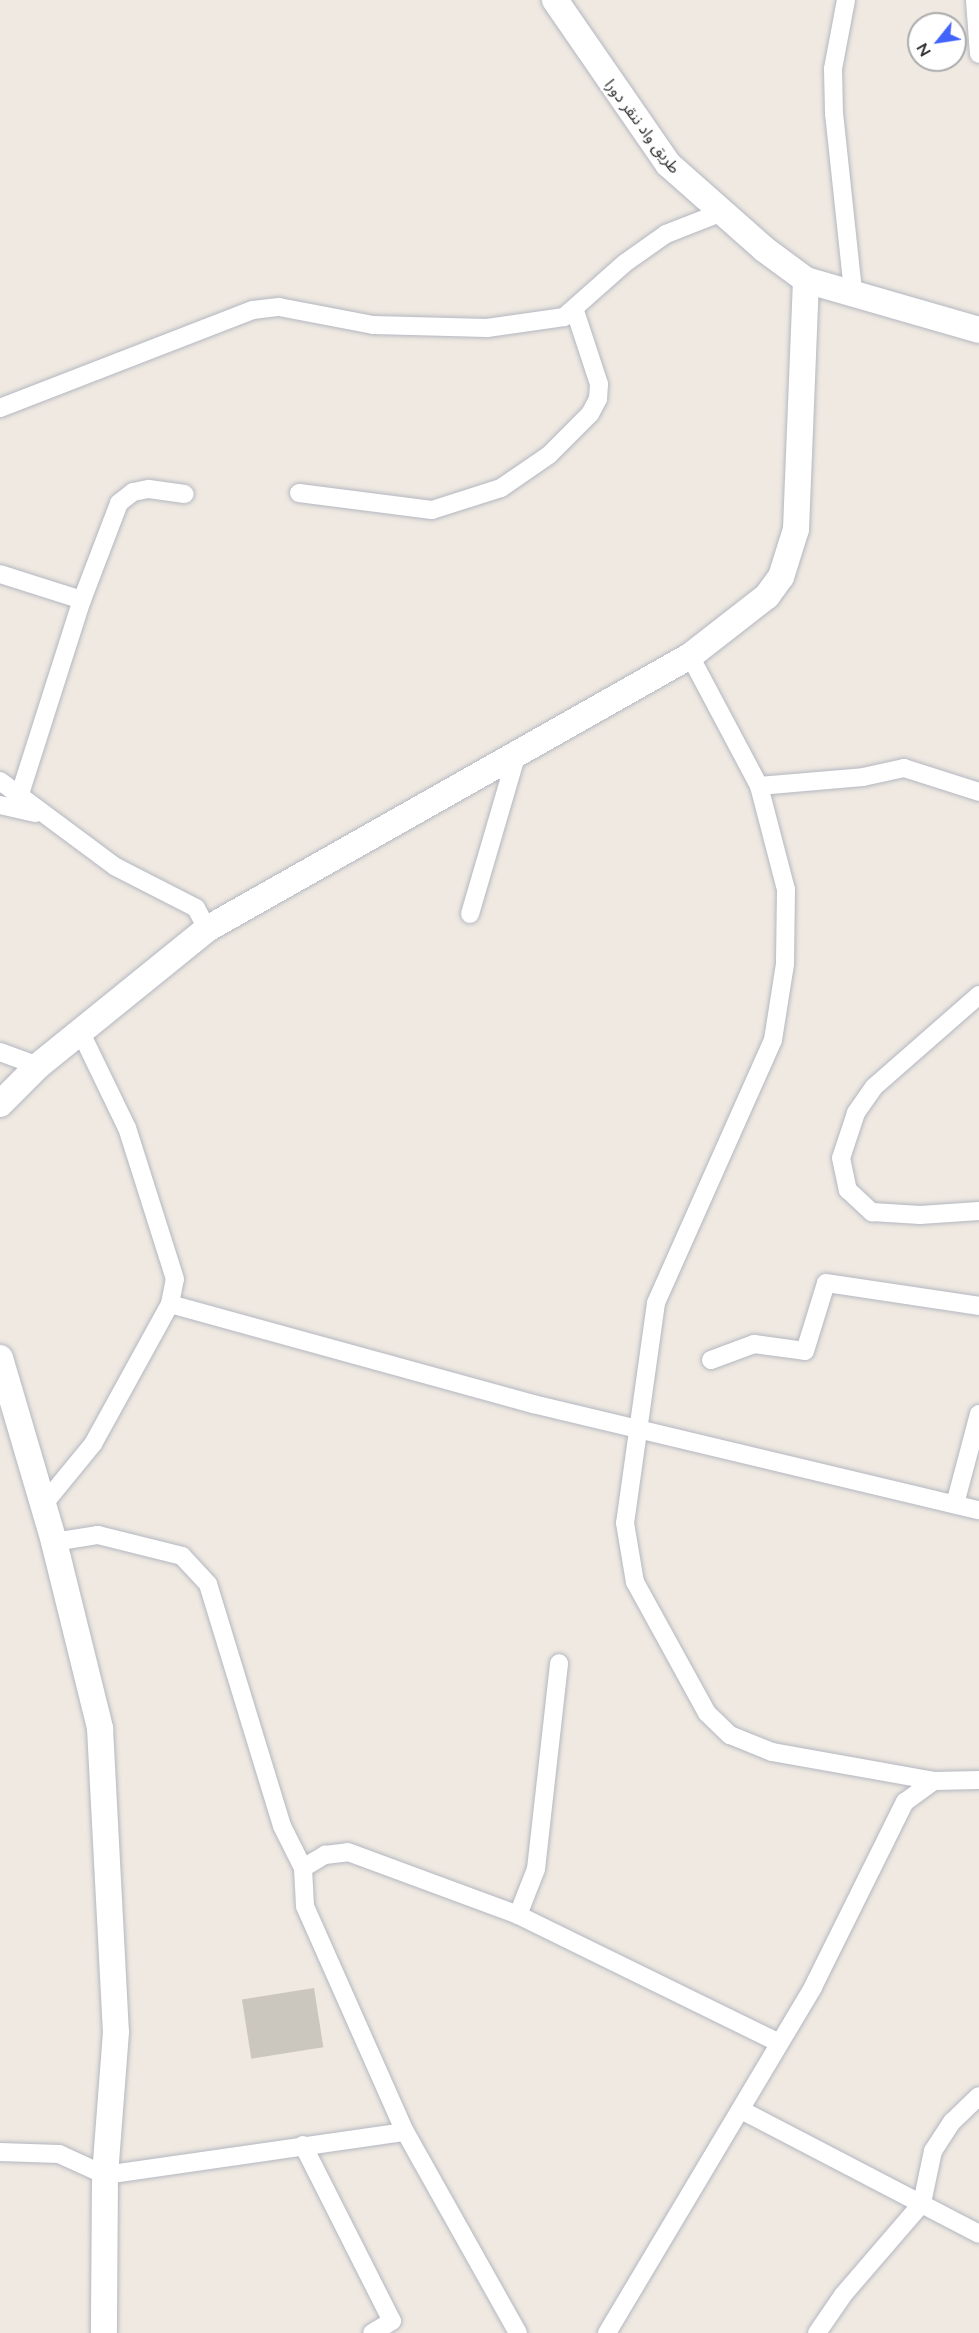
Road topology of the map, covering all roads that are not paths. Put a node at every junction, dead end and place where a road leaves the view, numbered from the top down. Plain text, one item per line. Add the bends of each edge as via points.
1 (555, 0) edge
2 (846, 0) edge
3 (975, 0) edge
4 (979, 54) edge
5 (720, 213) junction
6 (806, 280) junction
7 (853, 291) junction
8 (575, 310) junction
9 (979, 330) edge
10 (0, 408) edge
11 (299, 493) dead end
12 (185, 494) dead end
13 (0, 574) edge
14 (82, 600) junction
15 (690, 656) junction
16 (516, 757) junction
17 (0, 781) edge
18 (759, 786) junction
19 (979, 792) edge
20 (19, 797) junction
21 (0, 805) edge
22 (40, 814) junction
23 (470, 914) dead end
24 (207, 929) junction
25 (979, 995) edge
26 (81, 1033) junction
27 (0, 1052) edge
28 (38, 1066) junction
29 (0, 1104) edge
30 (979, 1212) edge
31 (170, 1304) junction
32 (979, 1306) edge
33 (0, 1358) edge
34 (711, 1360) dead end
35 (979, 1414) edge
36 (637, 1429) junction
37 (955, 1504) junction
38 (43, 1505) junction
39 (979, 1509) edge
40 (54, 1542) junction
41 (559, 1663) dead end
42 (979, 1780) edge
43 (934, 1781) junction
44 (303, 1868) junction
45 (518, 1915) junction
46 (777, 2042) junction
47 (979, 2096) edge
48 (743, 2110) junction
49 (405, 2132) junction
50 (303, 2145) junction
51 (0, 2152) edge
52 (105, 2175) junction
53 (922, 2203) junction
54 (979, 2234) edge
55 (104, 2333) edge
56 (372, 2333) edge
57 (518, 2333) edge
58 (607, 2333) edge
59 (817, 2333) edge

1 - 5 street, طريق واد ننقر دورا via 656,148
2 - 7 street via 834,69 834,113
3 - 4 street
5 - 6 street, طريق واد ننقر دورا
5 - 8 street via 666,234 625,263
6 - 7 street
6 - 15 street via 796,529 791,552 767,596
7 - 9 street
8 - 10 street via 542,322 487,328 373,325 279,307 254,310
8 - 11 street via 595,367 598,399 590,414 549,455 501,488 464,503 432,510
12 - 14 street via 149,489 133,492 119,502
13 - 14 street
14 - 20 street
15 - 16 street
15 - 18 street
16 - 23 street
16 - 24 street
17 - 20 street
18 - 19 street via 863,777 904,768
18 - 36 street via 786,890 785,964 773,1040 656,1303
20 - 22 street
21 - 22 street
22 - 24 street via 117,867 196,908
24 - 26 street
25 - 30 street via 874,1086 856,1113 841,1158 849,1190 872,1212
26 - 28 street
26 - 31 street via 127,1128 156,1209 175,1279
27 - 28 street
28 - 29 street
31 - 36 street
31 - 38 street via 93,1444
32 - 34 street via 826,1283 805,1351 754,1344
33 - 38 street
35 - 37 street
36 - 37 street
36 - 43 street via 624,1523 635,1582 707,1713 730,1735 772,1752
37 - 39 street
38 - 40 street
40 - 44 street via 98,1535 182,1556 208,1584 282,1826
40 - 52 street via 100,1728 116,2032
41 - 45 street via 536,1869
42 - 43 street
43 - 46 street via 905,1802 813,1987
44 - 45 street via 326,1855 348,1852
44 - 49 street via 305,1906
45 - 46 street
46 - 48 street
47 - 53 street via 952,2122 933,2151
48 - 53 street
48 - 58 street
49 - 50 street
49 - 57 street
50 - 52 street
50 - 56 street via 392,2320
51 - 52 street via 59,2154
52 - 55 street
53 - 54 street
53 - 59 street via 843,2295

